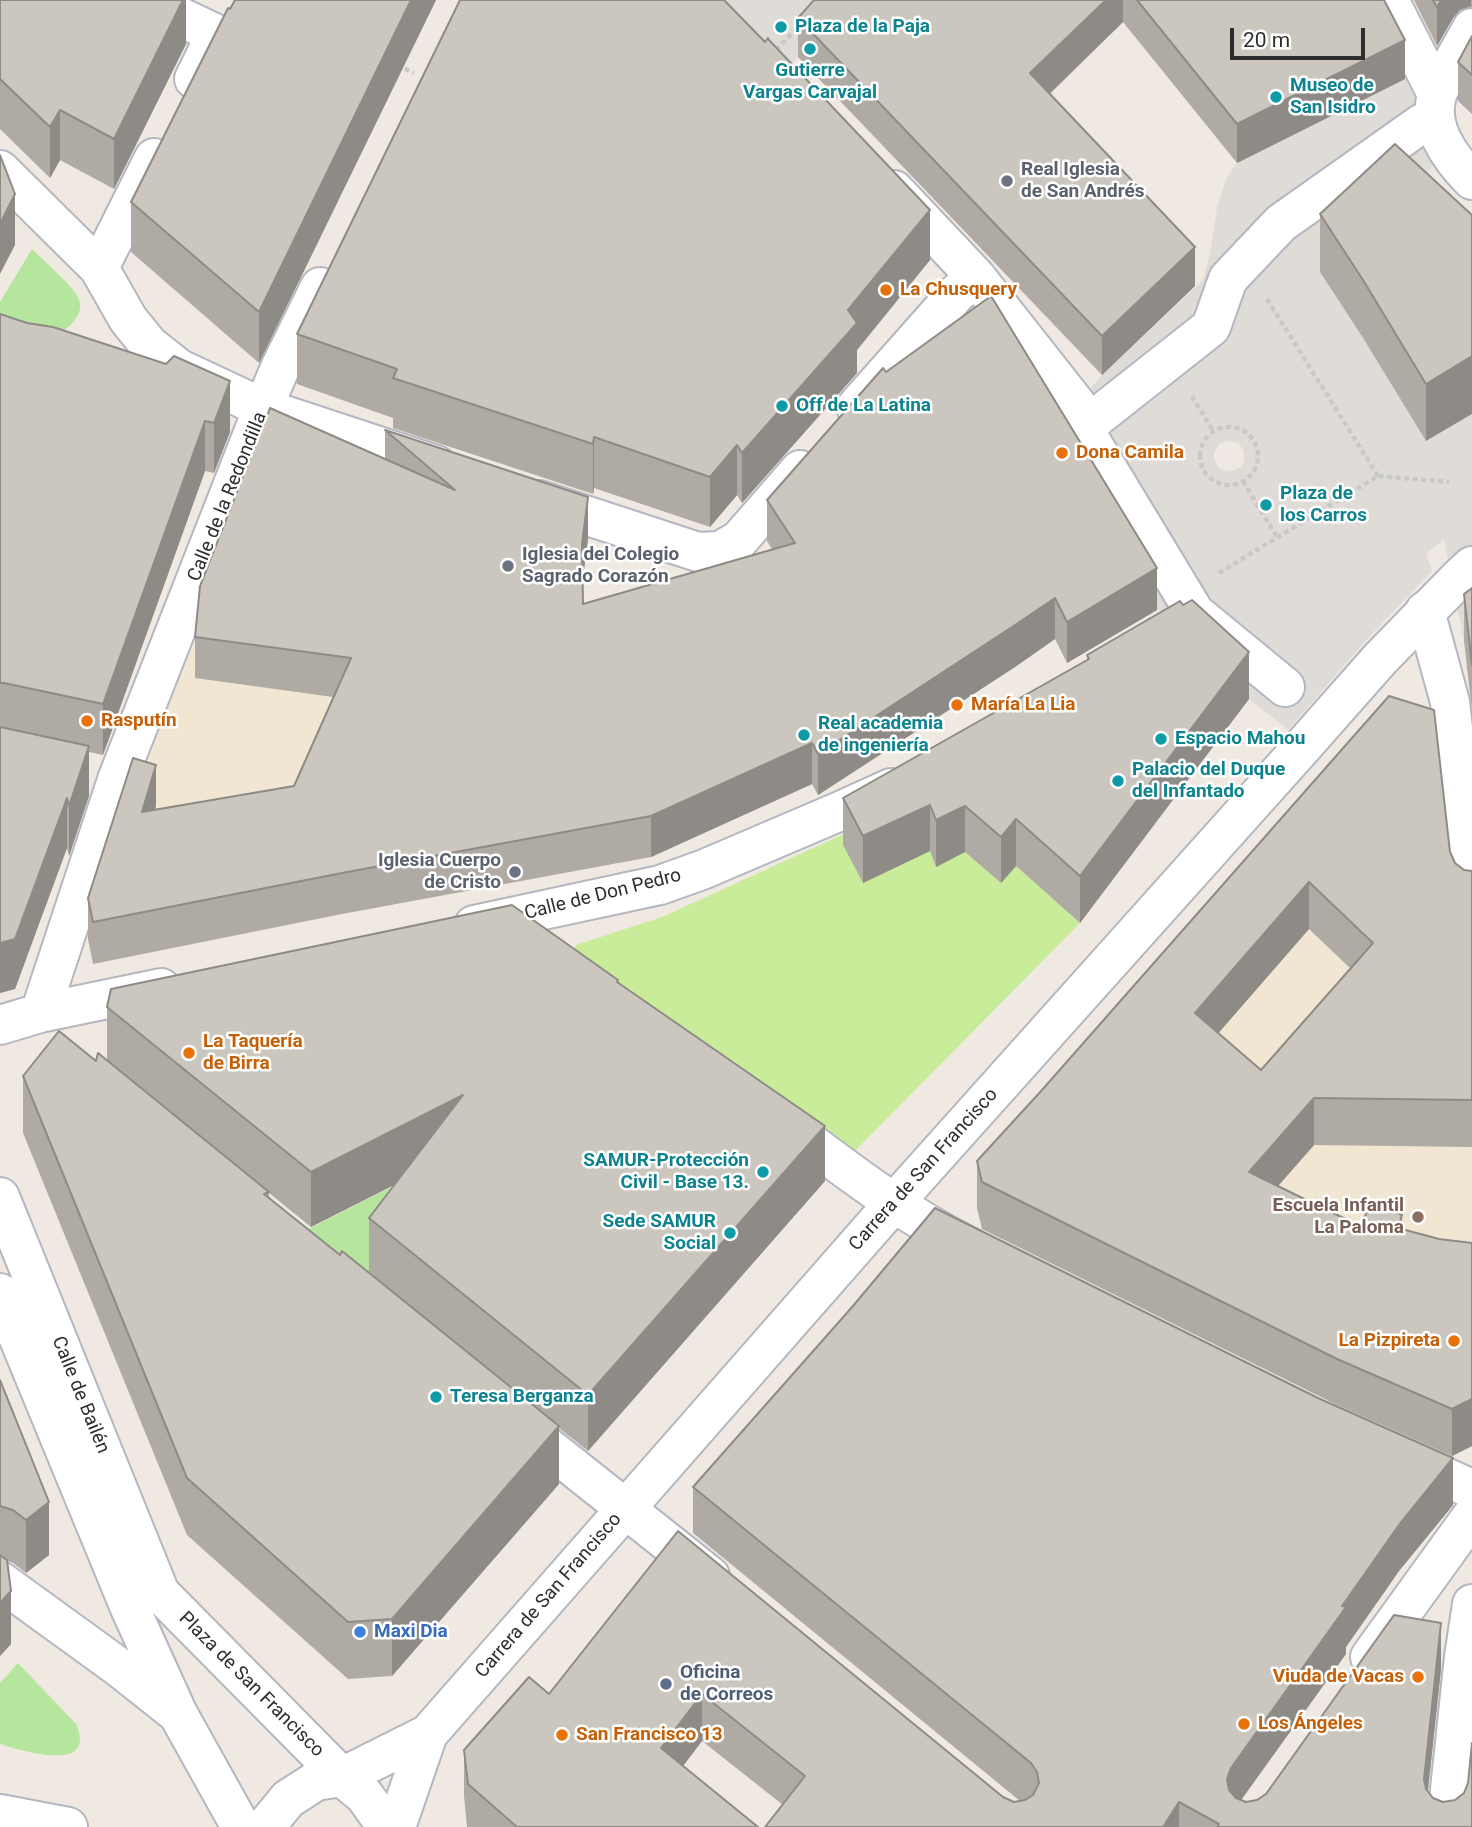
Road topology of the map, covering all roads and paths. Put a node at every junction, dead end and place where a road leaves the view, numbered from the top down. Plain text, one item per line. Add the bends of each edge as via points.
1 (145, 0) edge
2 (1389, 0) edge
3 (805, 19) edge
4 (1472, 28) edge
5 (768, 58) edge
6 (392, 63) edge
7 (414, 73) dead end
8 (1436, 106) junction
9 (871, 166) edge
10 (0, 170) edge
11 (1472, 180) edge
12 (336, 255) edge
13 (1244, 262) junction
14 (99, 268) junction
15 (967, 285) junction
16 (125, 365) edge
17 (178, 368) junction
18 (264, 408) junction
19 (1080, 416) junction
20 (1378, 476) junction
21 (1243, 481) junction
22 (1449, 482) dead end
23 (1277, 537) junction
24 (1472, 566) edge
25 (1218, 573) dead end
26 (1426, 611) junction
27 (1195, 613) junction
28 (1163, 632) edge
29 (1285, 687) dead end
30 (921, 774) edge
31 (1472, 896) edge
32 (506, 919) junction
33 (439, 932) edge
34 (539, 942) edge
35 (200, 980) edge
36 (40, 1013) junction
37 (0, 1025) edge
38 (55, 1048) edge
39 (762, 1107) edge
40 (0, 1197) edge
41 (894, 1204) junction
42 (995, 1259) edge
43 (0, 1293) edge
44 (495, 1404) edge
45 (1376, 1446) edge
46 (1472, 1489) edge
47 (625, 1509) junction
48 (1472, 1516) edge
49 (0, 1581) edge
50 (145, 1601) junction
51 (740, 1601) edge
52 (1472, 1604) edge
53 (1468, 1656) edge
54 (1355, 1679) edge
55 (178, 1714) junction
56 (428, 1734) junction
57 (342, 1777) junction
58 (0, 1814) edge
59 (68, 1827) edge
60 (241, 1827) edge
61 (265, 1827) edge
62 (387, 1827) edge
63 (396, 1827) edge
64 (1446, 1827) edge

1 - 14 street via 216,34
2 - 8 street
3 - 5 path
4 - 8 street
6 - 7 path
8 - 11 street via 1441,138
8 - 13 street via 1421,124 1281,223
9 - 15 street
10 - 14 street
12 - 18 street, Calle de la Redondilla
13 - 19 street via 1228,279 1211,327
13 - 20 path
14 - 17 street via 128,319 149,345
15 - 18 street via 739,540 720,551 698,552
15 - 19 street
16 - 17 street
17 - 18 street
18 - 36 street, Calle de la Redondilla via 102,777
19 - 27 street
20 - 22 path
20 - 23 path
21 - 21 path via 1220,484 1205,472 1200,453 1216,429 1237,427 1258,446 1258,465
21 - 23 path
23 - 25 path
24 - 26 street, Carrera de San Francisco
26 - 31 street via 1450,702
26 - 41 street, Carrera de San Francisco
27 - 28 street
27 - 29 street
30 - 32 street, Calle de Don Pedro via 660,885
32 - 33 street, Calle de Don Pedro
32 - 34 street
35 - 36 street
36 - 37 street
36 - 38 street
39 - 41 street
40 - 50 street, Calle de Bailén
41 - 42 street
41 - 47 street, Carrera de San Francisco
43 - 50 street, Calle de Bailén
44 - 47 street
45 - 46 street
47 - 51 street
47 - 56 street, Carrera de San Francisco
48 - 54 street
49 - 55 street
50 - 55 street
50 - 57 street, Plaza de San Francisco
52 - 53 street
53 - 64 street
55 - 60 street
56 - 57 street, Carrera de San Francisco
56 - 63 street, Carrera de San Francisco
57 - 61 street, Plaza de San Francisco via 316,1781 288,1799
57 - 62 street, Plaza de San Francisco via 364,1796
58 - 59 street

